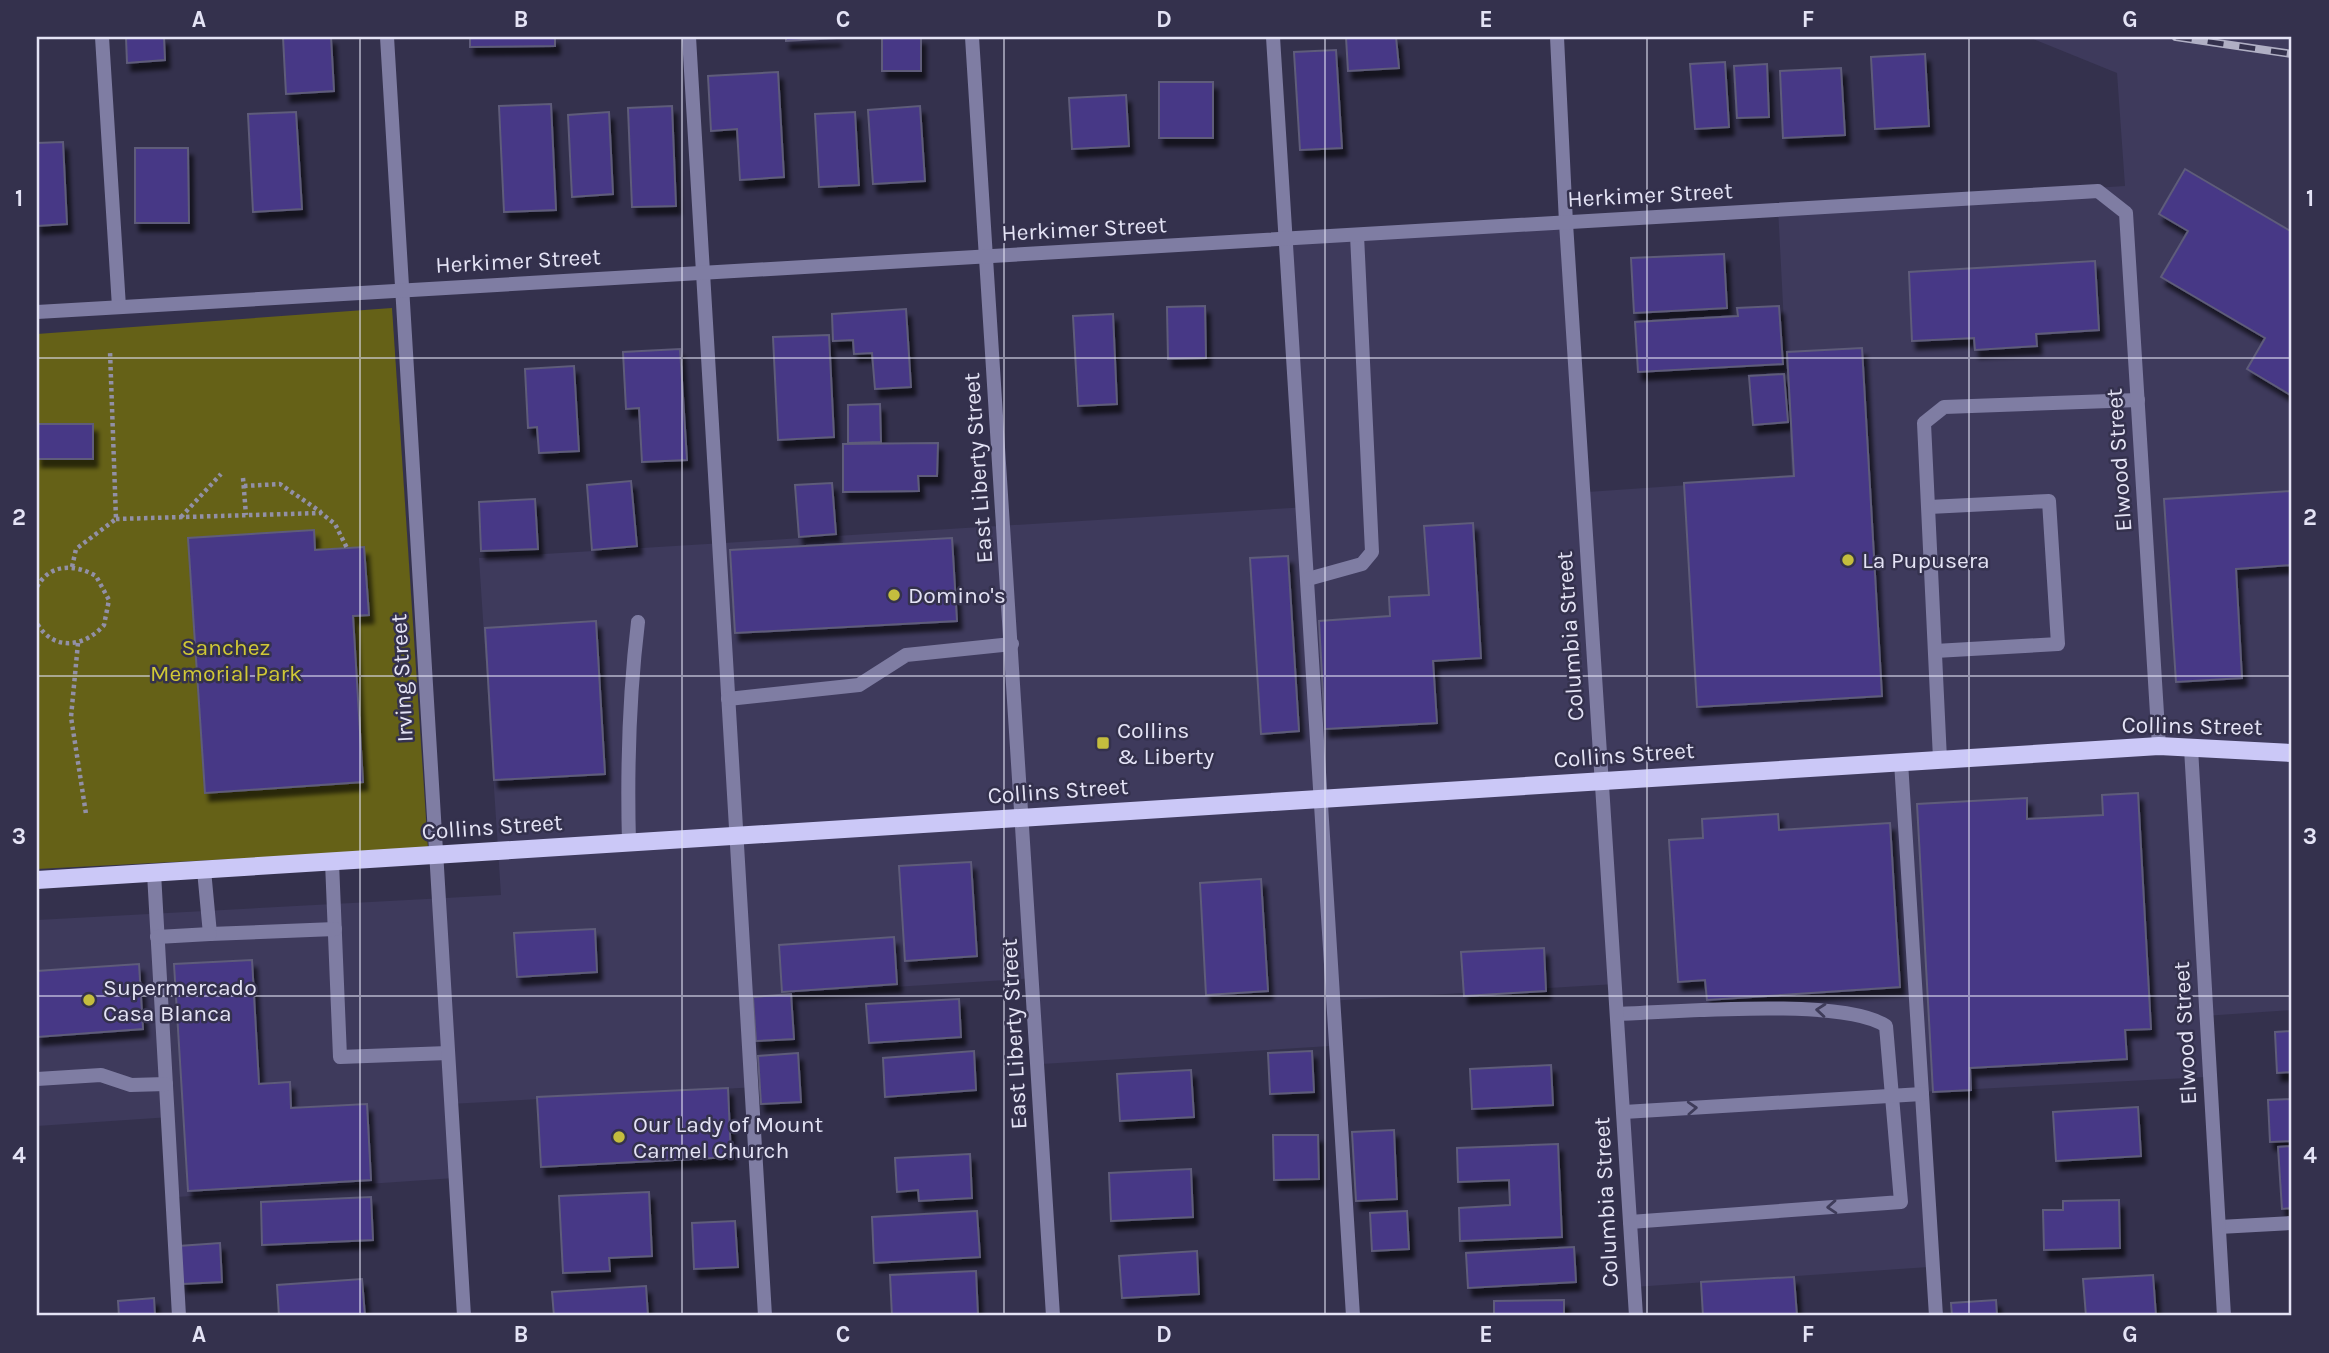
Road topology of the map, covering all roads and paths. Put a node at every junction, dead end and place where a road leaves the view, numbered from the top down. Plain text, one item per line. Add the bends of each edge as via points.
1 (102, 37) edge
2 (387, 37) edge
3 (689, 37) edge
4 (972, 37) edge
5 (1273, 37) edge
6 (1557, 37) edge
7 (2126, 213) joint
8 (1566, 223) junction
9 (1357, 235) junction
10 (1286, 240) junction
11 (987, 257) junction
12 (704, 273) junction
13 (403, 291) junction
14 (119, 307) junction
15 (37, 312) edge
16 (110, 351) dead end
17 (2138, 400) junction
18 (221, 474) dead end
19 (243, 478) dead end
20 (244, 486) junction
21 (1929, 507) junction
22 (321, 513) junction
23 (246, 515) junction
24 (181, 517) junction
25 (116, 519) junction
26 (347, 548) dead end
27 (72, 567) junction
28 (1308, 579) junction
29 (37, 587) edge
30 (638, 622) dead end
31 (37, 623) edge
32 (78, 643) junction
33 (1012, 644) junction
34 (1935, 651) junction
35 (728, 699) junction
36 (2160, 746) junction
37 (2192, 748) junction
38 (2292, 753) edge
39 (1940, 759) junction
40 (1901, 762) junction
41 (1603, 781) junction
42 (1321, 799) junction
43 (86, 814) dead end
44 (1024, 818) junction
45 (736, 836) junction
46 (629, 843) junction
47 (435, 855) junction
48 (332, 862) junction
49 (204, 870) junction
50 (154, 873) junction
51 (37, 880) edge
52 (335, 929) junction
53 (210, 934) junction
54 (157, 937) junction
55 (1617, 1014) junction
56 (448, 1053) junction
57 (37, 1079) edge
58 (166, 1084) junction
59 (1922, 1094) junction
60 (1893, 1095) junction
61 (1624, 1112) junction
62 (1630, 1222) junction
63 (2292, 1223) edge
64 (2219, 1227) junction
65 (179, 1316) edge
66 (464, 1316) edge
67 (765, 1316) edge
68 (1053, 1316) edge
69 (1353, 1316) edge
70 (1636, 1316) edge
71 (1936, 1316) edge
72 (2224, 1316) edge

1 - 14 street
2 - 13 street, Irving Street
3 - 12 street
4 - 11 street, East Liberty Street
5 - 10 street
6 - 8 street, Columbia Street
7 - 8 street, Herkimer Street via 2098,191
7 - 17 street, Elwood Street
8 - 9 street, Herkimer Street
8 - 41 street, Columbia Street
9 - 10 street, Herkimer Street
9 - 28 street via 1372,552 1362,564
10 - 11 street, Herkimer Street
10 - 28 street
11 - 12 street, Herkimer Street
11 - 33 street, East Liberty Street
12 - 13 street, Herkimer Street
12 - 35 street
13 - 14 street, Herkimer Street
13 - 47 street, Irving Street
14 - 15 street, Herkimer Street
16 - 25 path
17 - 21 street via 1944,408 1924,422
17 - 36 street, Elwood Street
18 - 24 path
19 - 20 path
20 - 22 path via 280,484
20 - 23 path
21 - 34 street
21 - 34 street via 2049,501 2057,644
22 - 23 path
22 - 26 path via 335,524
23 - 24 path
24 - 25 path
25 - 27 path via 75,550
27 - 29 path via 49,573
27 - 32 path via 96,576 109,600 104,625
28 - 42 street
30 - 46 street via 627,774
31 - 32 path via 58,642
32 - 43 path via 71,717
33 - 35 street via 906,655 859,685
33 - 44 street, East Liberty Street
34 - 39 street
35 - 45 street
36 - 37 main road, Collins Street
36 - 39 main road, Collins Street
37 - 38 main road, Collins Street
37 - 64 street, Elwood Street
39 - 40 main road, Collins Street
40 - 41 main road, Collins Street
40 - 59 street
41 - 42 main road, Collins Street
41 - 55 street, Columbia Street
42 - 44 main road, Collins Street
42 - 69 street
44 - 45 main road, Collins Street
44 - 68 street, East Liberty Street
45 - 46 main road, Collins Street
45 - 67 street
46 - 47 main road, Collins Street
47 - 48 main road, Collins Street
47 - 56 street, Irving Street
48 - 49 main road, Collins Street
48 - 52 street
49 - 50 main road, Collins Street
49 - 53 street
50 - 51 main road, Collins Street
50 - 54 street
52 - 53 street
52 - 56 street via 340,1057
53 - 54 street
54 - 58 street
60 -> 55 street via 1886,1026 1877,1020 1821,1009
55 - 61 street, Columbia Street
56 - 66 street, Irving Street
57 - 58 street via 101,1075 131,1085
58 - 65 street
59 - 60 street
59 - 71 street
61 -> 60 street
60 -> 62 street via 1900,1202
61 - 62 street, Columbia Street
62 - 70 street, Columbia Street
63 - 64 street
64 - 72 street, Elwood Street

